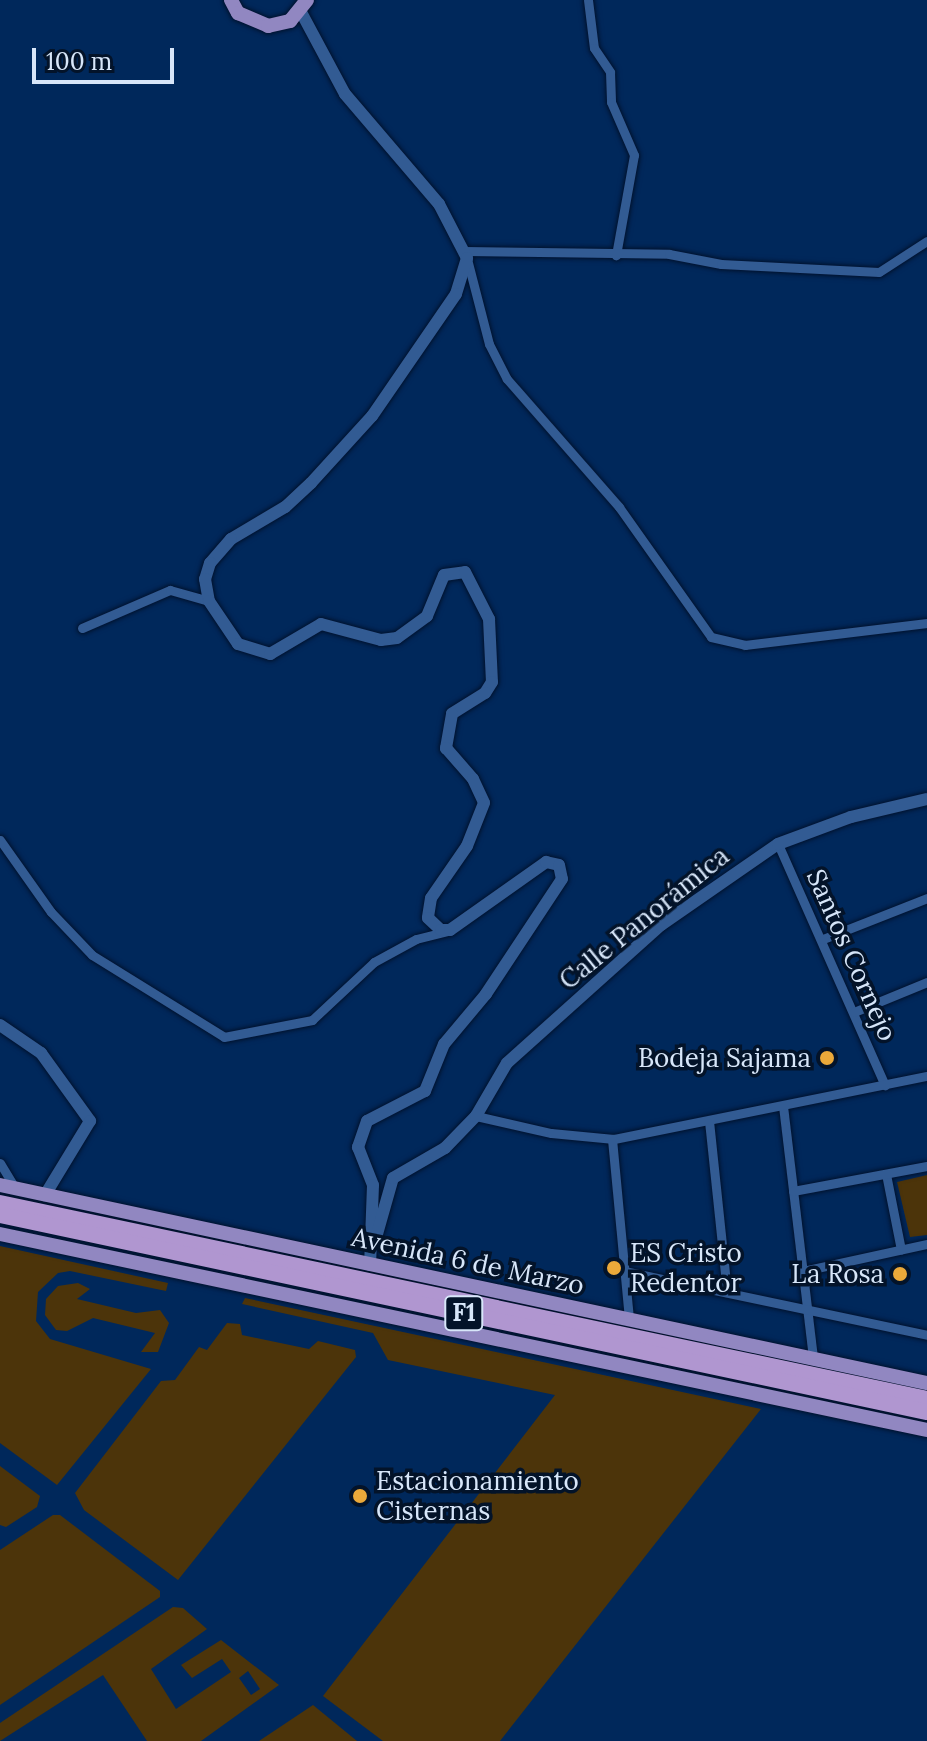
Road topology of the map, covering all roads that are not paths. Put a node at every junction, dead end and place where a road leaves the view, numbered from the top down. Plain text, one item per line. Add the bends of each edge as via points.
1 (231, 0) edge
2 (588, 0) edge
3 (304, 6) edge
4 (927, 241) edge
5 (466, 254) junction
6 (616, 255) junction
7 (209, 601) junction
8 (927, 623) edge
9 (82, 628) dead end
10 (925, 804) edge
11 (0, 840) edge
12 (778, 844) junction
13 (927, 898) edge
14 (450, 930) junction
15 (823, 939) junction
16 (927, 982) edge
17 (854, 1012) junction
18 (0, 1025) edge
19 (927, 1076) edge
20 (885, 1085) junction
21 (783, 1106) junction
22 (476, 1116) junction
23 (709, 1121) junction
24 (612, 1139) junction
25 (0, 1163) edge
26 (927, 1166) edge
27 (886, 1174) junction
28 (8, 1186) edge
29 (793, 1191) junction
30 (45, 1195) junction
31 (0, 1203) edge
32 (0, 1215) edge
33 (0, 1234) edge
34 (927, 1244) edge
35 (901, 1250) junction
36 (370, 1265) junction
37 (624, 1271) junction
38 (803, 1271) junction
39 (727, 1292) junction
40 (807, 1309) junction
41 (629, 1319) junction
42 (927, 1335) edge
43 (813, 1359) junction
44 (927, 1383) edge
45 (927, 1399) edge
46 (927, 1412) edge
47 (927, 1430) edge

1 - 3 main road via 238,13 268,26 290,21
2 - 6 street via 594,48 610,72 611,102 634,155
3 - 5 street via 345,94 439,204
4 - 6 street via 879,272 721,264 669,254
5 - 6 street
5 - 7 street via 456,294 372,416 302,491 231,539 210,563 205,579
5 - 8 street via 489,344 507,379 619,507 711,637 745,645
7 - 9 street via 170,590
7 - 14 street via 238,644 270,654 321,624 381,640 397,638 427,616 444,575 465,572 474,582 489,619 492,682 485,693 452,714 446,748 473,779 484,803 467,846 431,898 428,918 441,930
10 - 12 street, Calle Panorámica via 851,817
11 - 14 street via 51,912 92,955 224,1037 312,1020 374,962 416,939
12 - 15 street, Santos Cornejo
12 - 22 street, Calle Panorámica via 719,881 613,966 507,1063
13 - 15 street
14 - 36 street via 546,862 559,865 562,879 555,898 444,1044 425,1091 379,1111 360,1135 358,1147 373,1185
15 - 17 street, Santos Cornejo
16 - 17 street
17 - 20 street, Santos Cornejo
18 - 30 street via 41,1053 90,1121
19 - 20 street
20 - 21 street
21 - 23 street
21 - 29 street
22 - 24 street via 551,1133
22 - 36 street, Calle Panorámica via 445,1148 393,1178
23 - 24 street
23 - 39 street
24 - 37 street
25 - 28 street
26 - 27 street
27 - 29 street
27 - 35 street
28 - 30 main road, Avenida 6 de Marzo
29 - 38 street
30 - 36 main road, Avenida 6 de Marzo
31 - 45 highway, Avenida 6 de Marzo / F1
32 - 46 highway, Avenida 6 de Marzo / F1
33 - 47 main road
34 - 35 street
35 - 38 street
36 - 41 main road, Avenida 6 de Marzo
37 - 39 street
37 - 41 street
38 - 40 street
39 - 40 street
40 - 42 street
40 - 43 street
41 - 43 main road, Avenida 6 de Marzo
43 - 44 main road, Avenida 6 de Marzo

